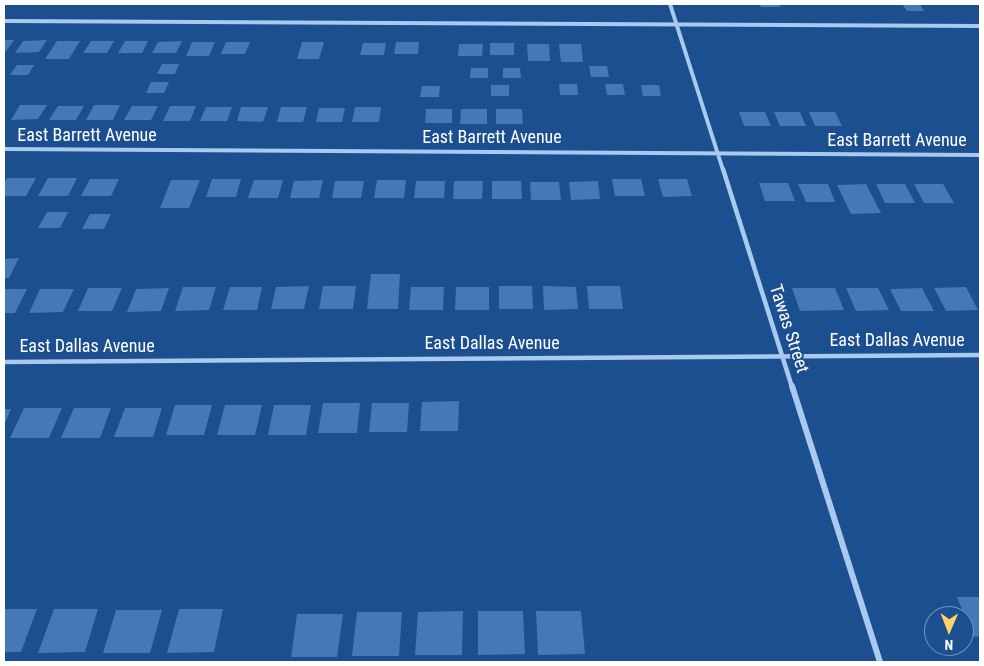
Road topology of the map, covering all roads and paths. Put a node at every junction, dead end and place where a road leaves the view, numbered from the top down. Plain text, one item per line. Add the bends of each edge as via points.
1 (670, 4) edge
2 (4, 20) edge
3 (676, 24) junction
4 (980, 26) edge
5 (4, 149) edge
6 (717, 153) junction
7 (980, 155) edge
8 (782, 355) junction
9 (980, 355) edge
10 (4, 362) edge
11 (880, 662) edge

1 - 3 street, Tawas Street
2 - 3 street
3 - 4 street
3 - 6 street, Tawas Street
5 - 6 street, East Barrett Avenue
6 - 7 street, East Barrett Avenue
6 - 8 street, Tawas Street
8 - 9 street, East Dallas Avenue
8 - 10 street, East Dallas Avenue
8 - 11 street, Tawas Street

